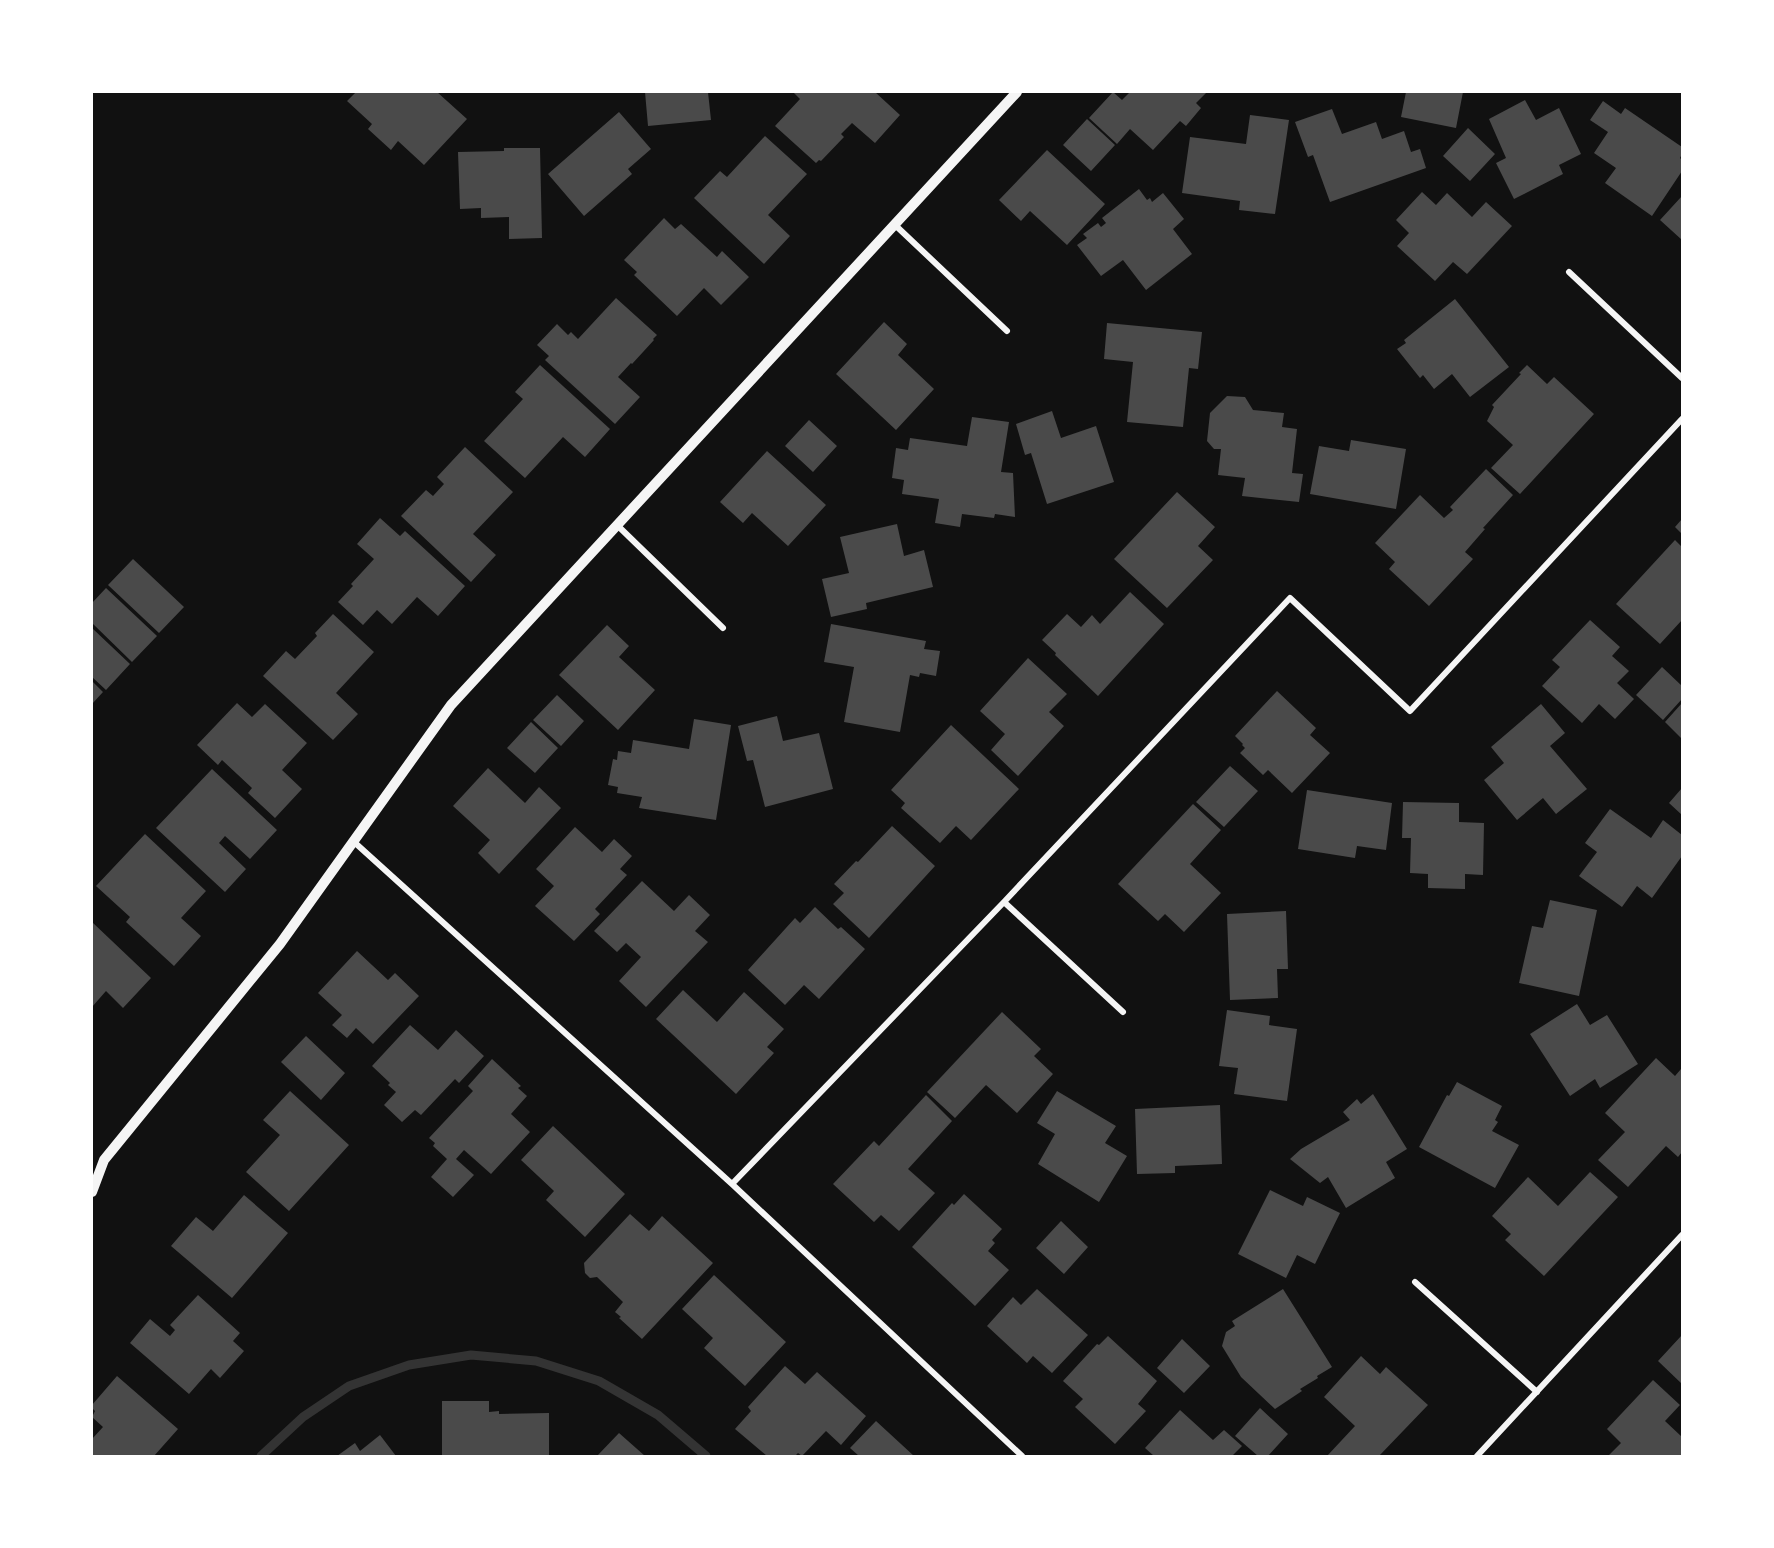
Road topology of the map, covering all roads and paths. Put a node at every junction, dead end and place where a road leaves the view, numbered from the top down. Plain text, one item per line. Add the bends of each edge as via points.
1 (1017, 92) edge
2 (894, 224) junction
3 (1569, 272) dead end
4 (1007, 331) dead end
5 (1683, 378) edge
6 (1683, 418) edge
7 (616, 525) junction
8 (723, 628) dead end
9 (353, 842) junction
10 (1004, 902) junction
11 (1123, 1012) dead end
12 (732, 1184) junction
13 (92, 1192) edge
14 (1683, 1235) edge
15 (1415, 1282) dead end
16 (1537, 1392) junction
17 (1022, 1456) edge
18 (1477, 1456) edge

1 - 2 street
2 - 4 street
2 - 7 street
3 - 5 street
6 - 10 street via 1410,711 1290,598
7 - 8 street
7 - 9 street via 451,705
9 - 12 street
9 - 13 street via 280,944 104,1160
10 - 11 street
10 - 12 street
12 - 17 street
14 - 16 street
15 - 16 street
16 - 18 street

